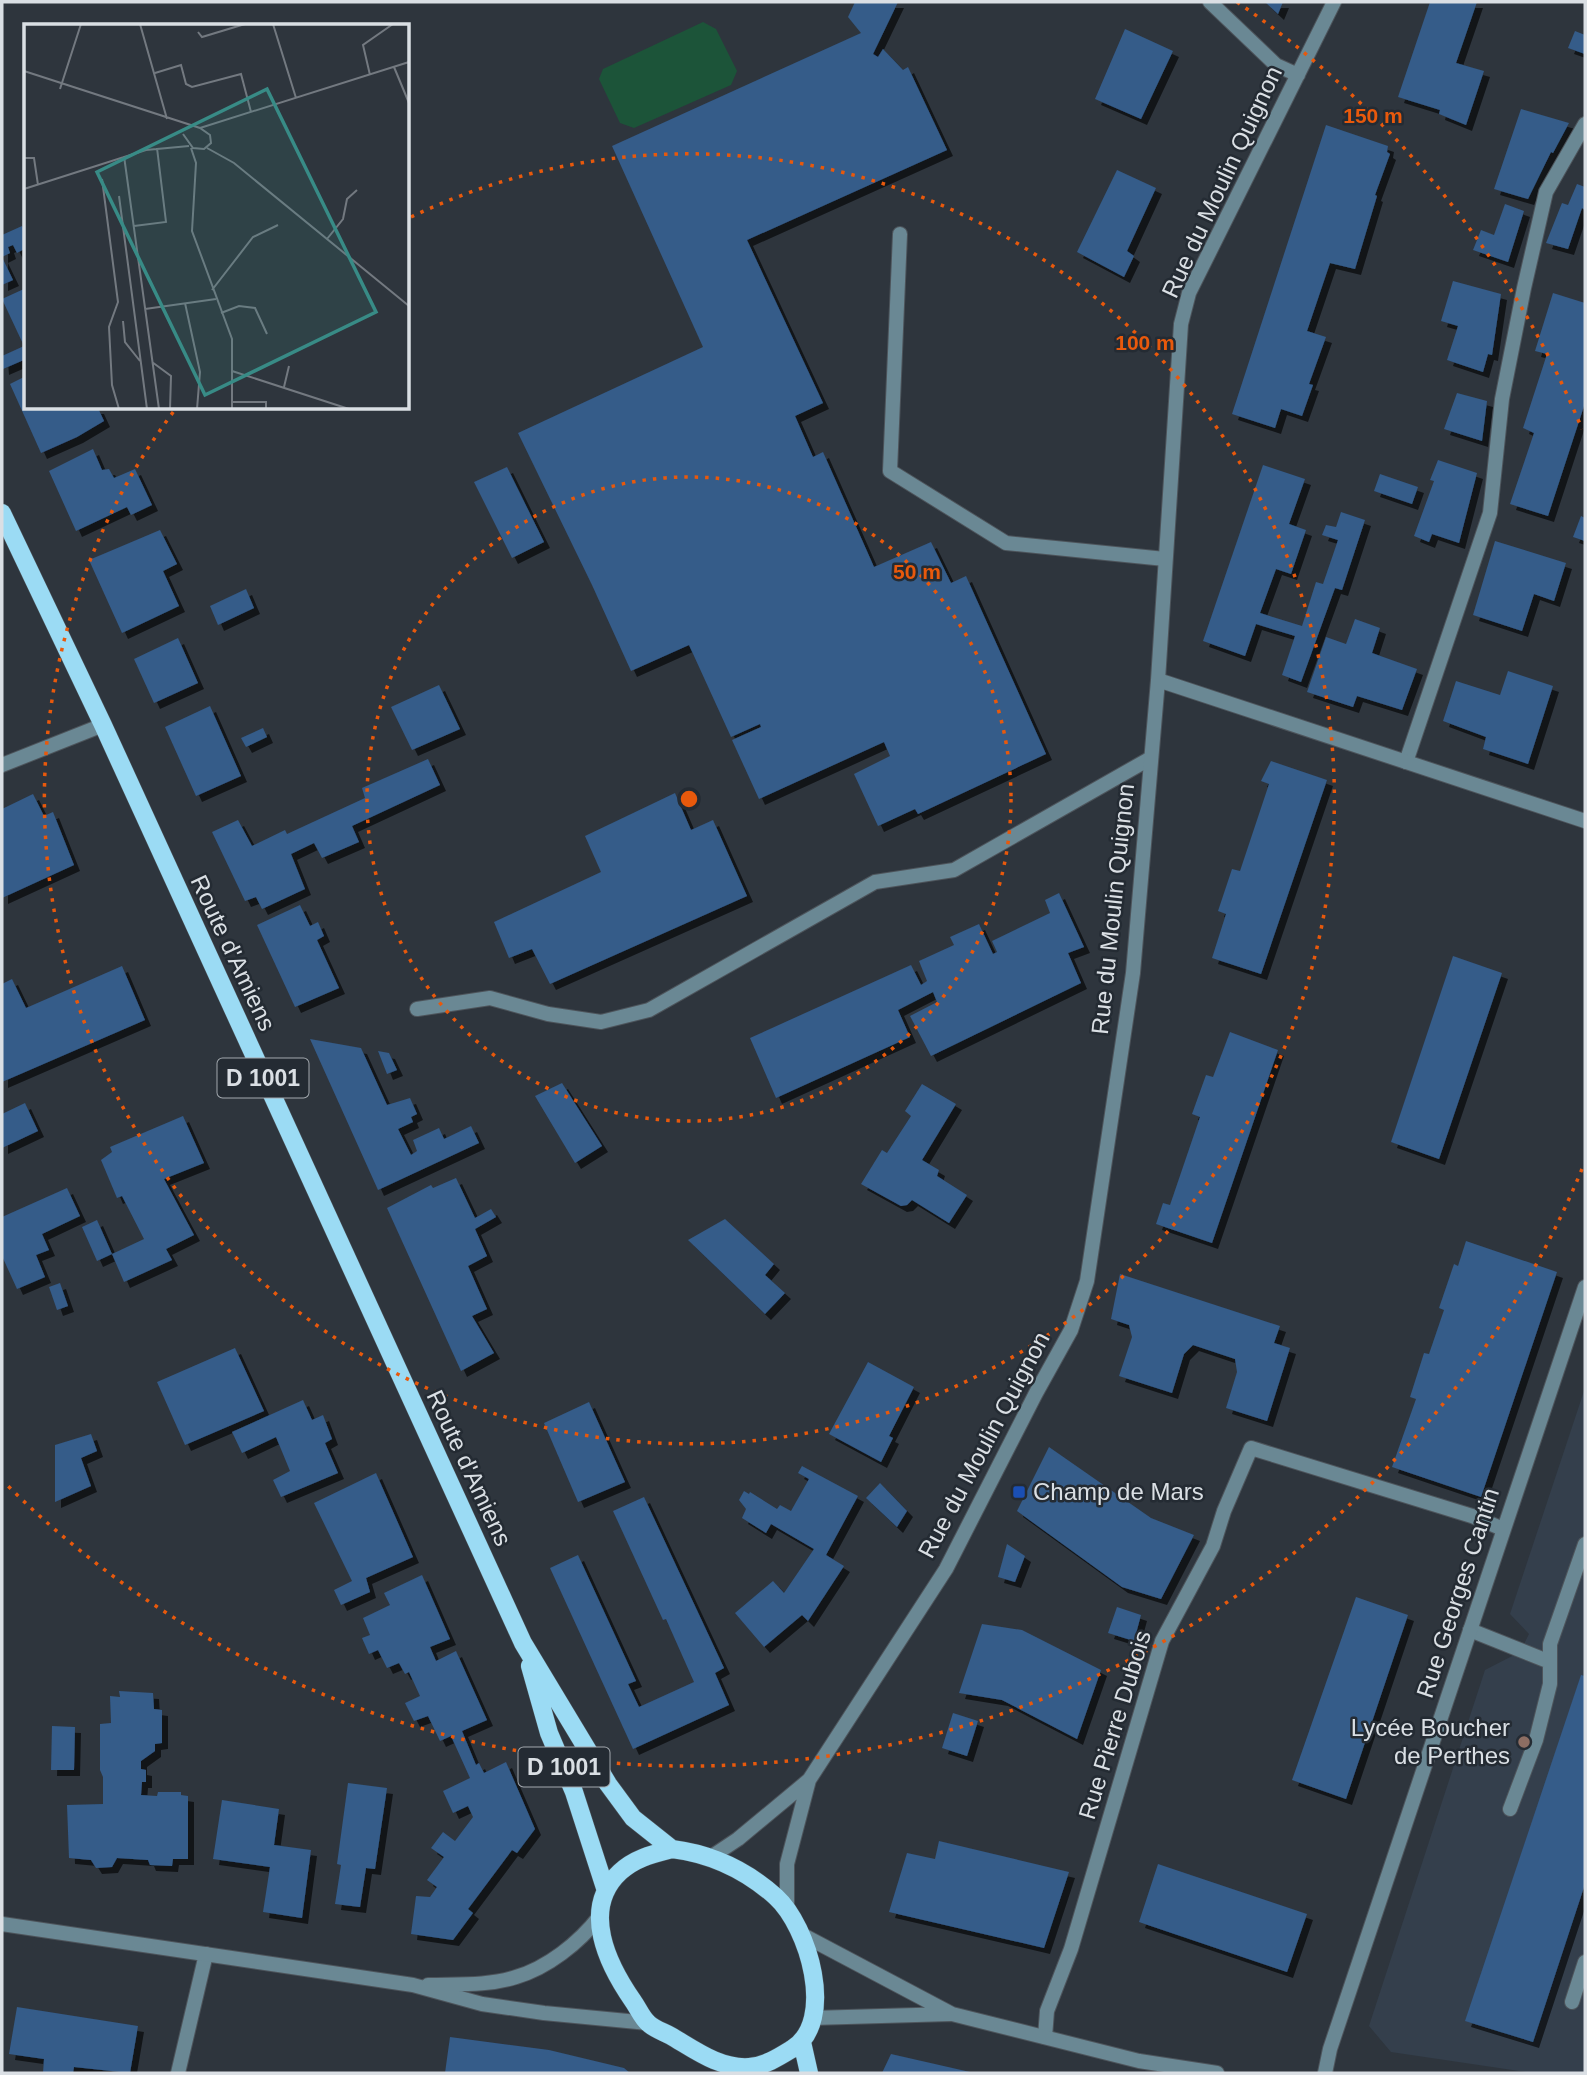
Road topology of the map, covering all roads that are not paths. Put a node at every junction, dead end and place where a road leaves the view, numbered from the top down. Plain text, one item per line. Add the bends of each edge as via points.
1 (1210, 2) edge
2 (1334, 2) edge
3 (1298, 75) junction
4 (1585, 124) edge
5 (900, 234) dead end
6 (2, 513) edge
7 (1165, 559) junction
8 (1158, 680) junction
9 (103, 725) junction
10 (1151, 758) junction
11 (1406, 762) junction
12 (2, 765) edge
13 (1585, 821) edge
14 (417, 1009) dead end
15 (1585, 1287) edge
16 (1503, 1529) junction
17 (1585, 1544) edge
18 (1470, 1630) junction
19 (523, 1643) junction
20 (1550, 1662) junction
21 (809, 1780) junction
22 (1510, 1809) dead end
23 (672, 1849) junction
24 (711, 1857) junction
25 (606, 1891) junction
26 (787, 1911) junction
27 (599, 1917) junction
28 (2, 1924) edge
29 (799, 1933) junction
30 (206, 1954) junction
31 (1585, 1962) edge
32 (413, 1985) junction
33 (1572, 2002) dead end
34 (952, 2014) junction
35 (812, 2018) junction
36 (648, 2023) junction
37 (1045, 2037) junction
38 (802, 2042) junction
39 (732, 2069) edge
40 (178, 2073) edge
41 (809, 2073) edge
42 (1217, 2073) edge
43 (1325, 2073) edge

1 - 3 street via 1276,65
2 - 3 street, Rue du Moulin Quignon
3 - 7 street, Rue du Moulin Quignon via 1189,293 1177,363
4 - 11 street via 1546,192 1502,399 1490,513
5 - 7 street via 890,471 1006,543
6 - 9 main road, Route d'Amiens / D 1001
7 - 8 street, Rue du Moulin Quignon
8 - 10 street, Rue du Moulin Quignon
8 - 11 street
9 - 12 street
9 - 19 main road, Route d'Amiens / D 1001
10 - 14 street via 954,870 874,882 649,1010 601,1021 548,1014 489,998
10 - 21 street, Rue du Moulin Quignon via 1133,973 1087,1281 1071,1330 946,1569
11 - 13 street
15 - 16 street, Rue Georges Cantin
16 - 18 street, Rue Georges Cantin
16 - 37 street, Rue Pierre Dubois via 1251,1448 1213,1546 1162,1641 1071,1949 1047,2011
17 - 20 street via 1550,1644
18 - 20 street
18 - 43 street, Rue Georges Cantin
19 - 23 main road, Route d'Amiens / D 1001 via 608,1784 633,1818
19 - 25 main road, Route d'Amiens / D 1001
20 - 22 street via 1550,1684 1536,1740
21 - 24 street, Rue du Moulin Quignon
21 - 26 street, Rue du Moulin Quignon via 787,1864
23 - 24 main road
23 - 25 main road via 639,1858 620,1872
24 - 26 main road via 740,1869 778,1898
25 - 27 main road
26 - 29 main road
27 - 32 street via 569,1947 516,1977 485,1983
27 - 36 main road via 606,1952
28 - 30 street
29 - 34 street
29 - 35 main road via 816,1986
30 - 32 street
30 - 40 street
31 - 33 street
32 - 36 street via 482,2004
34 - 35 street
34 - 37 street
35 - 38 main road
36 - 39 main road
37 - 42 street via 1139,2061
38 - 39 main road via 771,2062
38 - 41 main road

